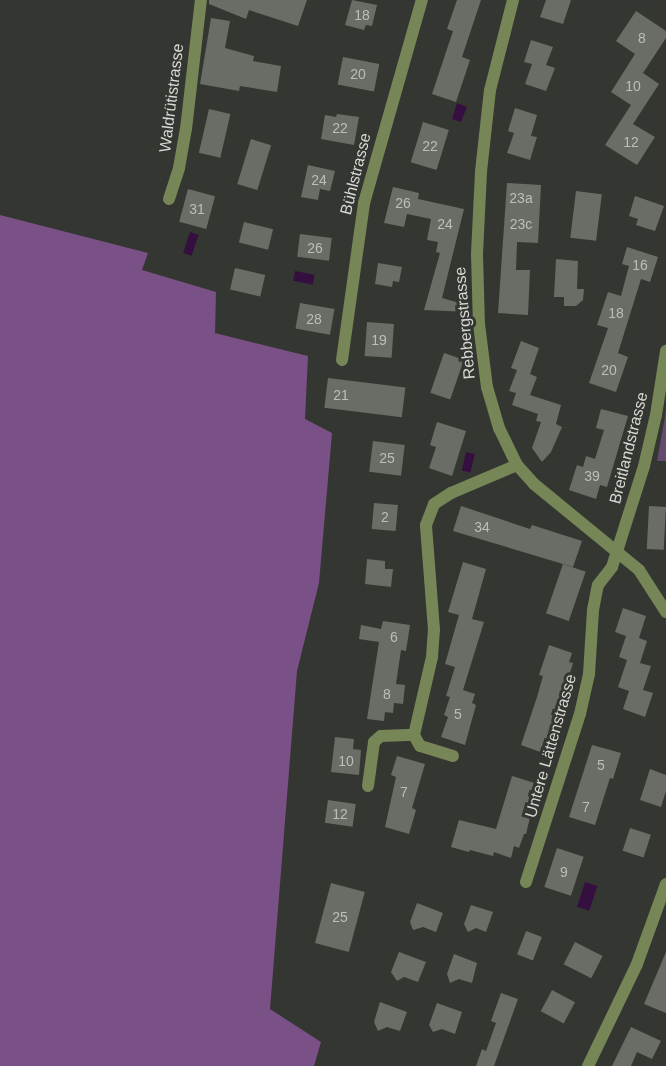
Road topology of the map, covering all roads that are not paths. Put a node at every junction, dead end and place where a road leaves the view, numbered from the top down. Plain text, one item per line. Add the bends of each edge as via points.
1 (201, 0) edge
2 (422, 0) edge
3 (513, 0) edge
4 (169, 199) dead end
5 (666, 351) edge
6 (342, 360) dead end
7 (517, 465) junction
8 (617, 551) junction
9 (666, 612) edge
10 (414, 735) junction
11 (453, 756) dead end
12 (368, 786) dead end
13 (526, 882) dead end
14 (666, 884) edge
15 (588, 1066) edge

1 - 4 street, Waldrütistrasse via 186,129
2 - 6 street, Bühlstrasse via 364,203
3 - 7 street, Rebbergstrasse via 490,90 477,254 479,324 487,387 499,428
5 - 8 street, Breitlandstrasse via 644,466
7 - 8 street, Rebbergstrasse via 534,484
7 - 10 street via 434,504 426,525 434,630 432,657
8 - 9 street, Rebbergstrasse via 639,570
8 - 13 street, Untere Lättenstrasse via 612,567 598,585 590,674
10 - 11 street via 420,746
10 - 12 street via 381,736 374,742
14 - 15 street via 637,964

